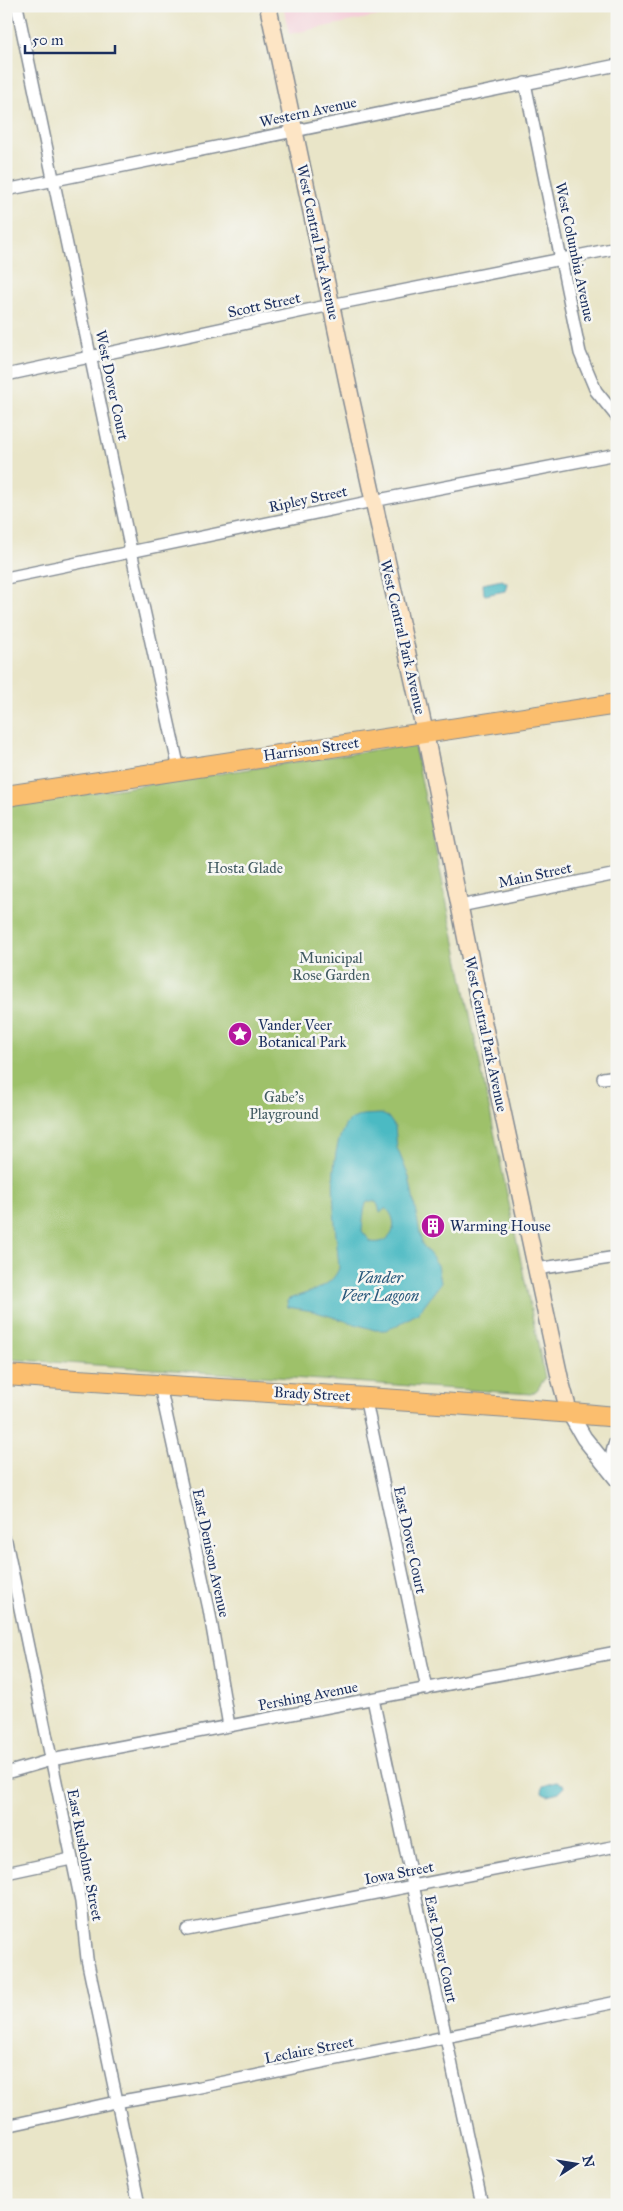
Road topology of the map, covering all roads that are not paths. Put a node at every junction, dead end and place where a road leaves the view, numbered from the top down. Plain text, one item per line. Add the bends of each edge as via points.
1 (17, 6) edge
2 (268, 6) edge
3 (617, 65) edge
4 (525, 83) junction
5 (294, 130) junction
6 (54, 180) junction
7 (6, 190) edge
8 (617, 248) edge
9 (561, 259) junction
10 (331, 306) junction
11 (91, 358) junction
12 (6, 375) edge
13 (617, 418) edge
14 (617, 454) edge
15 (373, 501) junction
16 (131, 551) junction
17 (6, 578) edge
18 (617, 704) edge
19 (425, 732) junction
20 (179, 769) junction
21 (6, 796) edge
22 (617, 874) edge
23 (460, 906) junction
24 (617, 1076) edge
25 (603, 1078) dead end
26 (617, 1257) edge
27 (536, 1269) junction
28 (6, 1375) edge
29 (160, 1386) junction
30 (365, 1397) junction
31 (569, 1412) junction
32 (617, 1417) edge
33 (617, 1442) edge
34 (617, 1479) edge
35 (6, 1541) edge
36 (617, 1652) edge
37 (427, 1689) junction
38 (373, 1699) junction
39 (229, 1726) junction
40 (51, 1760) junction
41 (6, 1773) edge
42 (617, 1846) edge
43 (71, 1859) junction
44 (6, 1874) edge
45 (412, 1886) junction
46 (187, 1930) dead end
47 (617, 2002) edge
48 (446, 2038) junction
49 (116, 2102) junction
50 (6, 2126) edge
51 (139, 2205) edge
52 (482, 2205) edge

1 - 6 street, West Dover Court
2 - 5 main road, West Central Park Avenue
3 - 4 street, Western Avenue
4 - 5 street, Western Avenue
4 - 9 street, West Columbia Avenue
5 - 6 street, Western Avenue
5 - 10 main road, West Central Park Avenue
6 - 7 street, Western Avenue
6 - 11 street, West Dover Court
8 - 9 street, Scott Street
9 - 10 street, Scott Street
9 - 13 street, West Columbia Avenue via 580,353 596,391
10 - 11 street, Scott Street
10 - 15 main road, West Central Park Avenue
11 - 12 street, Scott Street
11 - 16 street, West Dover Court
14 - 15 street, Ripley Street
15 - 16 street, Ripley Street
15 - 19 main road, West Central Park Avenue
16 - 17 street, Ripley Street
16 - 20 street, West Dover Court
18 - 19 highway, Harrison Street
19 - 20 highway, Harrison Street
19 - 23 main road, West Central Park Avenue
20 - 21 highway, Harrison Street
22 - 23 street, Main Street
23 - 27 main road, West Central Park Avenue
24 - 25 street
26 - 27 street
27 - 31 main road, West Central Park Avenue
28 - 29 highway, Brady Street
29 - 30 highway, Brady Street
29 - 39 street, East Denison Avenue via 208,1609
30 - 31 highway, Brady Street
30 - 37 street, East Dover Court
31 - 32 highway, Brady Street
31 - 34 street via 584,1438
33 - 34 street via 613,1456
35 - 40 street, East Rusholme Street
36 - 37 street, Pershing Avenue
37 - 38 street, Pershing Avenue
38 - 39 street, Pershing Avenue
38 - 45 street, East Dover Court
39 - 40 street, Pershing Avenue
40 - 41 street, Pershing Avenue
40 - 43 street, East Rusholme Street
42 - 45 street, Iowa Street
43 - 44 street
43 - 49 street, East Rusholme Street via 81,1902 86,1959
45 - 46 street, Iowa Street
45 - 48 street, East Dover Court
47 - 48 street, Leclaire Street
48 - 49 street, Leclaire Street
48 - 52 street, East Dover Court
49 - 50 street, Leclaire Street
49 - 51 street, East Rusholme Street

